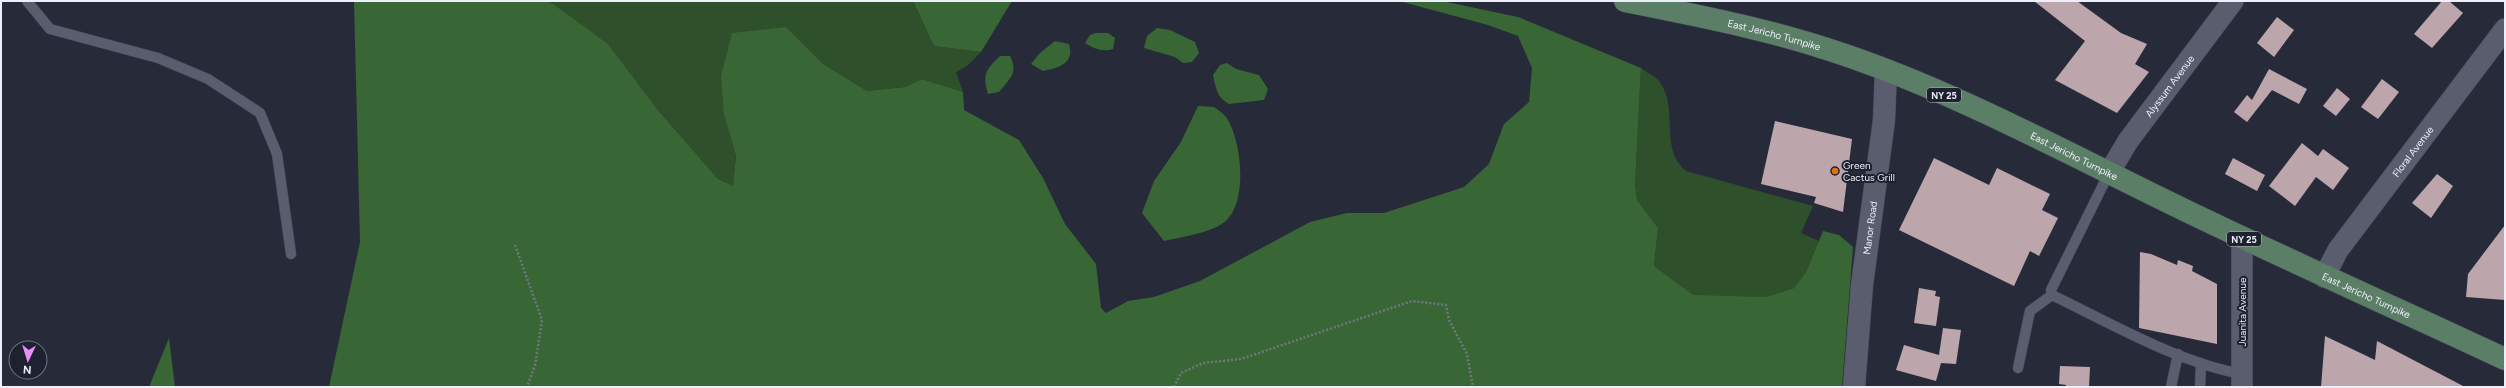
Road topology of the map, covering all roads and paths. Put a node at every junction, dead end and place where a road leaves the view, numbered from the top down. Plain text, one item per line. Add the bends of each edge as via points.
1 (27, 1) edge
2 (1625, 1) edge
3 (2233, 1) edge
4 (2505, 29) edge
5 (1886, 70) junction
6 (2109, 173) junction
7 (2242, 238) junction
8 (515, 245) dead end
9 (291, 254) dead end
10 (2324, 277) junction
11 (2052, 295) junction
12 (2178, 354) junction
13 (2500, 355) edge
14 (2201, 363) junction
15 (2505, 366) edge
16 (2018, 368) dead end
17 (2242, 380) edge
18 (527, 387) edge
19 (1174, 387) edge
20 (1473, 387) edge
21 (1854, 387) edge
22 (2170, 387) edge
23 (2200, 387) edge

1 - 9 lane via 50,29 158,58 208,79 260,113 277,154
2 - 5 main road, East Jericho Turnpike / NY 25 via 1739,24
3 - 6 street, Alyssum Avenue via 2128,141
4 - 10 street, Floral Avenue via 2338,250
5 - 6 main road, East Jericho Turnpike / NY 25
5 - 21 street, Manor Road via 1884,120 1862,285
6 - 7 main road, East Jericho Turnpike / NY 25
6 - 11 lane via 2051,290
7 - 10 main road, East Jericho Turnpike / NY 25
7 - 17 street, Juanita Avenue
8 - 18 path via 542,320 535,365
10 - 13 main road, East Jericho Turnpike / NY 25
11 - 12 lane
11 - 16 lane via 2030,311
12 - 14 lane
12 - 22 lane
13 - 15 main road, East Jericho Turnpike
14 - 17 lane
14 - 23 lane
19 - 20 path via 1181,374 1203,363 1241,359 1412,301 1446,305 1449,320 1467,354

